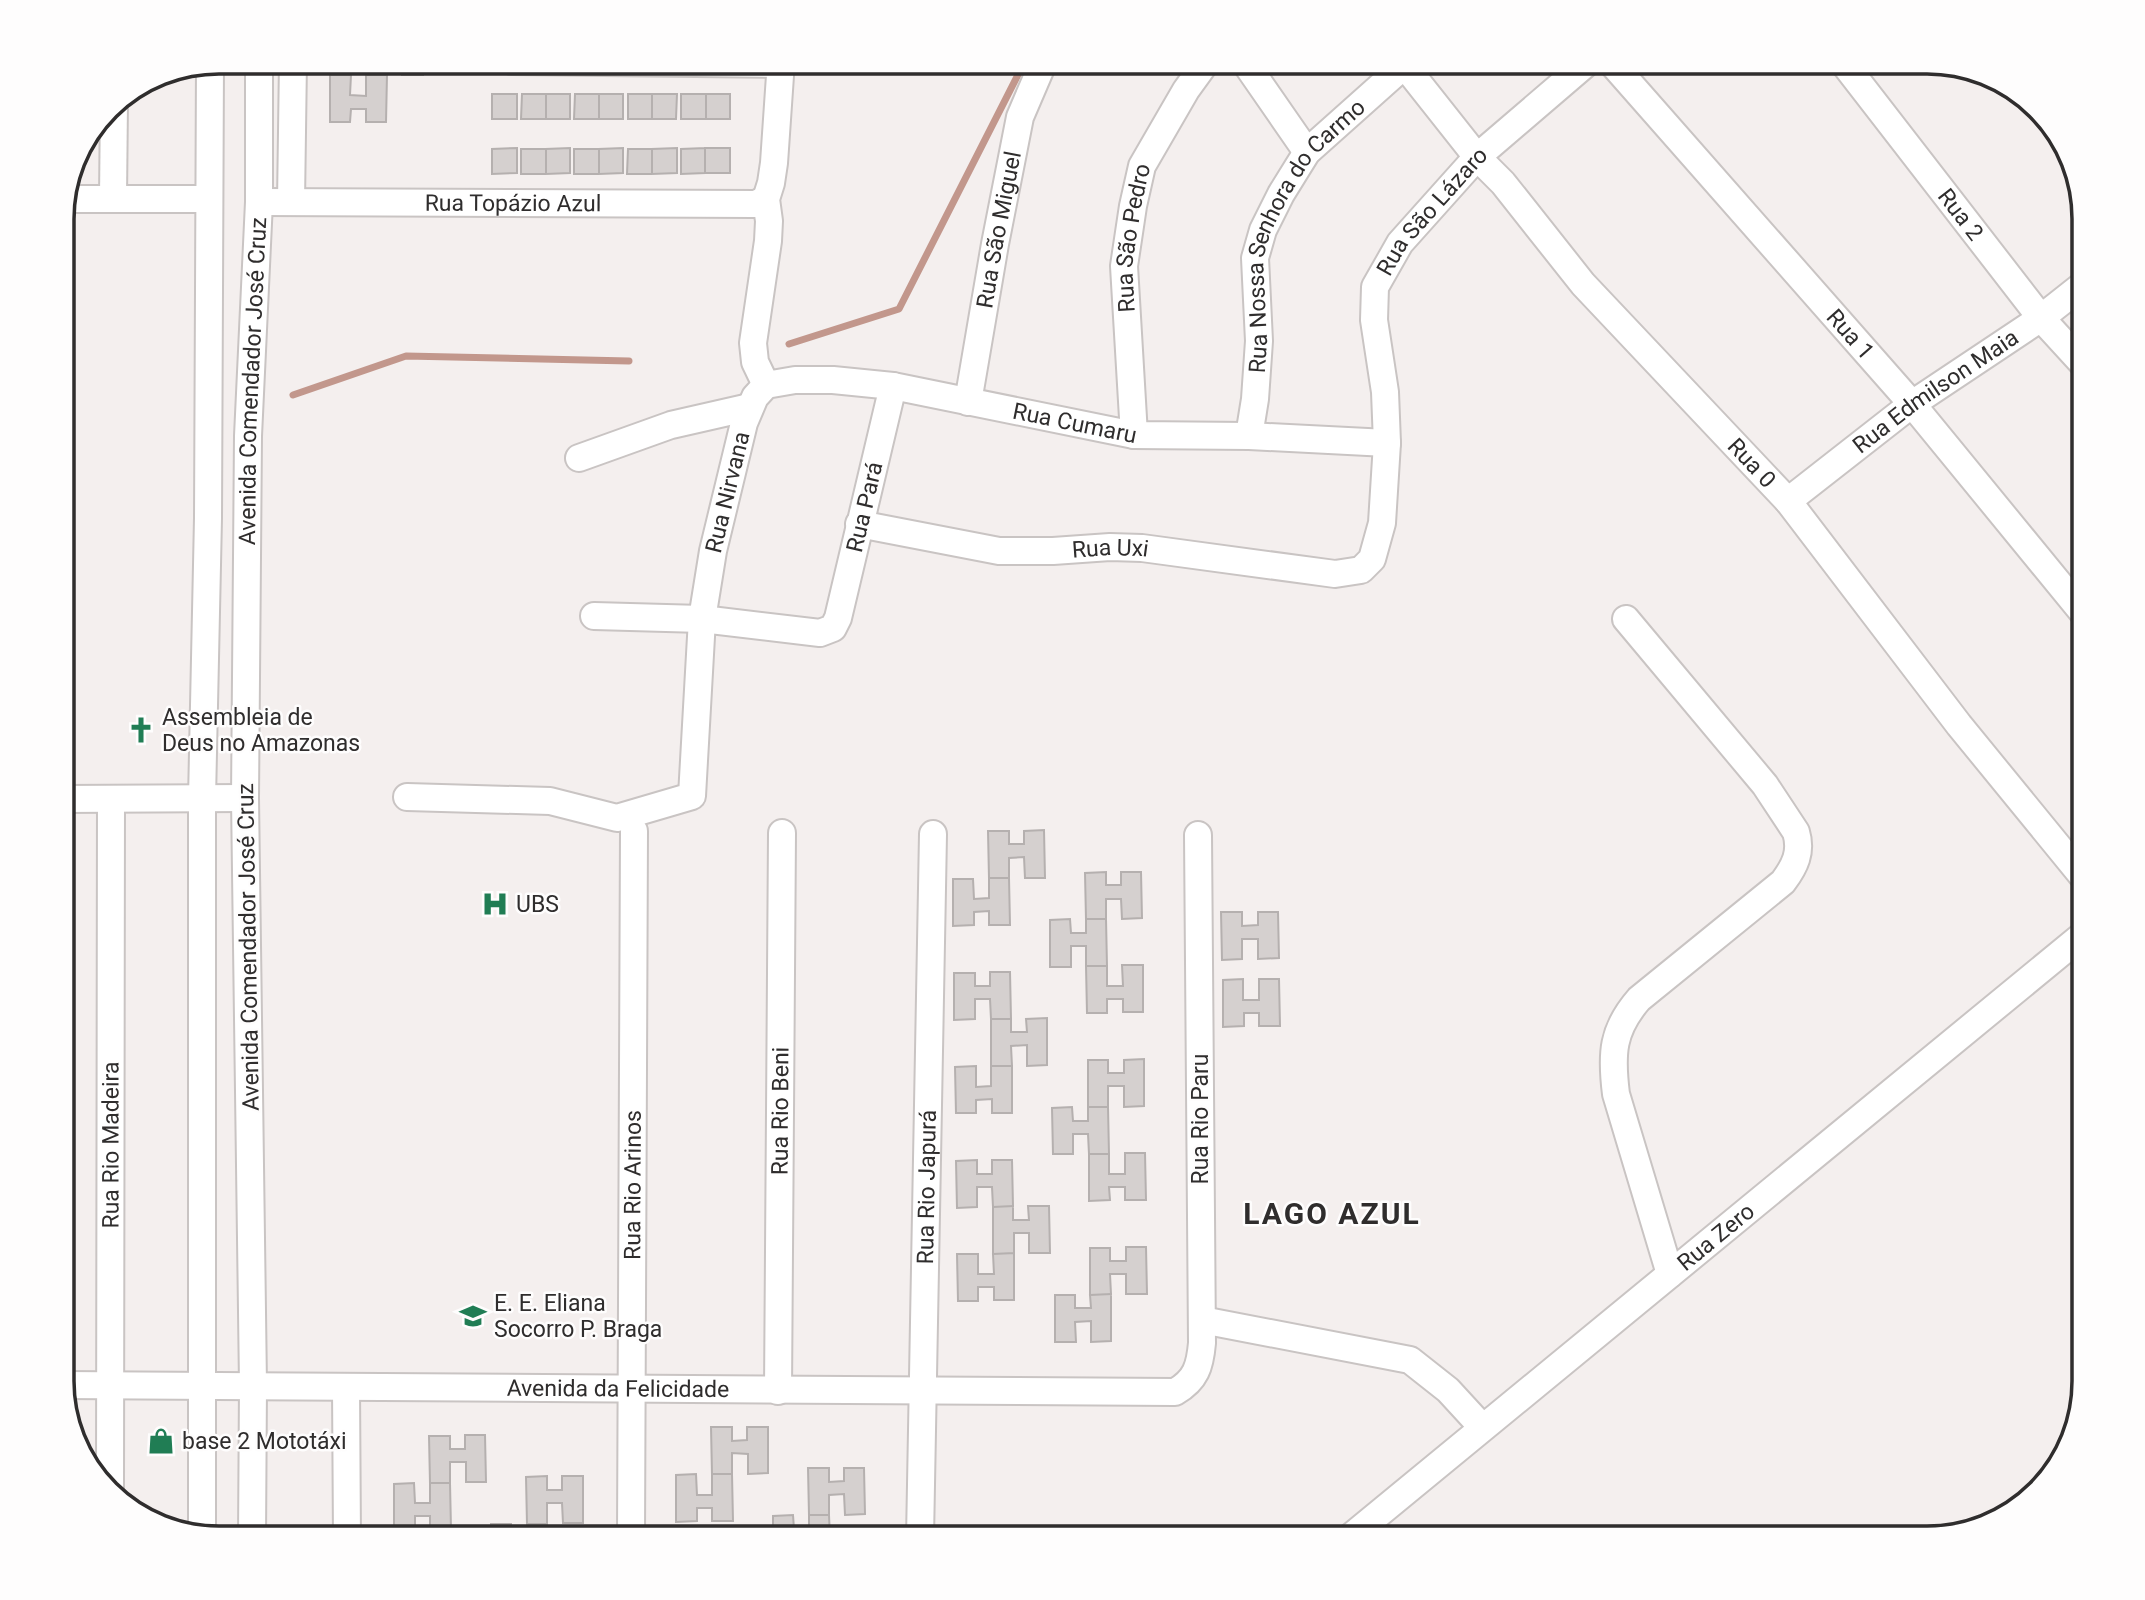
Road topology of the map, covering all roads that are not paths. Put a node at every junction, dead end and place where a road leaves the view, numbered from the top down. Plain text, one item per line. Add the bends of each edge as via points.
1 (210, 74) edge
2 (259, 74) edge
3 (293, 74) edge
4 (780, 74) edge
5 (1038, 74) edge
6 (1198, 74) edge
7 (1253, 74) edge
8 (1393, 74) edge
9 (1413, 74) edge
10 (1575, 74) edge
11 (1621, 74) edge
12 (1852, 74) edge
13 (114, 119) edge
14 (1307, 152) junction
15 (1477, 158) junction
16 (113, 198) junction
17 (75, 199) edge
18 (208, 199) junction
19 (766, 199) junction
20 (259, 202) junction
21 (291, 202) junction
22 (2072, 293) edge
23 (2041, 318) junction
24 (2072, 352) edge
25 (766, 385) junction
26 (893, 386) junction
27 (968, 402) junction
28 (1912, 404) junction
29 (750, 407) junction
30 (1133, 435) junction
31 (1249, 436) junction
32 (1387, 443) junction
33 (579, 458) dead end
34 (1788, 501) junction
35 (859, 524) junction
36 (1361, 569) joint
37 (2072, 599) edge
38 (594, 615) dead end
39 (702, 619) junction
40 (1626, 619) dead end
41 (245, 797) junction
42 (407, 797) dead end
43 (74, 799) edge
44 (111, 799) junction
45 (202, 799) junction
46 (634, 831) dead end
47 (782, 832) dead end
48 (933, 834) dead end
49 (1198, 835) dead end
50 (2072, 863) edge
51 (2072, 944) edge
52 (1670, 1274) junction
53 (1202, 1320) junction
54 (74, 1385) edge
55 (201, 1385) junction
56 (253, 1385) junction
57 (110, 1386) junction
58 (346, 1388) junction
59 (632, 1389) junction
60 (923, 1389) junction
61 (778, 1391) junction
62 (1175, 1391) joint
63 (1482, 1427) junction
64 (110, 1477) edge
65 (202, 1525) edge
66 (252, 1526) edge
67 (346, 1526) edge
68 (631, 1526) edge
69 (920, 1526) edge
70 (1364, 1526) edge

1 - 18 street, Avenida Comendador José Cruz
2 - 20 street, Avenida Comendador José Cruz
3 - 21 street
4 - 19 street via 774,163
5 - 27 street, Rua São Miguel via 1020,117
6 - 30 street, Rua São Pedro via 1142,166 1133,206 1124,266
7 - 14 street
8 - 14 street, Rua Nossa Senhora do Carmo
9 - 15 street, Rua 0
10 - 15 street, Rua São Lázaro
11 - 28 street, Rua 1
12 - 23 street, Rua 2
13 - 16 street
14 - 31 street, Rua Nossa Senhora do Carmo via 1263,229 1255,258 1259,352
15 - 32 street, Rua São Lázaro via 1400,243 1375,287 1374,320
15 - 34 street, Rua 0 via 1503,183 1583,284
16 - 17 street
16 - 18 street
18 - 45 street, Avenida Comendador José Cruz
19 - 21 street, Rua Topázio Azul via 756,204
19 - 25 street via 768,241 753,344 755,362
20 - 21 street, Rua Topázio Azul
20 - 41 street, Avenida Comendador José Cruz via 248,436
22 - 23 street, Rua Edmilson Maia
23 - 24 street, Rua 2
23 - 28 street, Rua Edmilson Maia
25 - 26 street, Rua Cumaru via 834,380
25 - 29 street, Rua Nirvana
26 - 27 street, Rua Cumaru
26 - 35 street, Rua Pará
27 - 30 street, Rua Cumaru
28 - 34 street, Rua Edmilson Maia
28 - 37 street, Rua 1
29 - 33 street via 671,425
29 - 39 street, Rua Nirvana via 734,458
30 - 31 street, Rua Cumaru
31 - 32 street, Rua Cumaru
32 - 36 street, Rua São Lázaro via 1382,523 1372,559
34 - 50 street, Rua 0 via 1959,725
35 - 36 street, Rua Uxi via 999,551 1142,548 1335,574
35 - 39 street, Rua Pará via 833,628 820,633
38 - 39 street
39 - 42 street, Rua Nirvana via 692,796 617,818 550,801
40 - 52 street via 1765,786 1798,840 1797,858 1783,882 1639,999 1620,1026 1614,1047 1616,1094
41 - 45 street
41 - 56 street, Avenida Comendador José Cruz
43 - 44 street
44 - 45 street
44 - 57 street, Rua Rio Madeira
45 - 55 street, Avenida Comendador José Cruz
46 - 59 street, Rua Rio Arinos
47 - 61 street, Rua Rio Beni
48 - 60 street, Rua Rio Japurá
49 - 53 street, Rua Rio Paru
51 - 52 street, Rua Zero
52 - 63 street, Rua Zero
53 - 62 street, Rua Rio Paru via 1200,1363 1188,1385
53 - 63 street via 1410,1360 1448,1390
54 - 57 street, Avenida da Felicidade
55 - 56 street, Avenida da Felicidade
55 - 57 street, Avenida da Felicidade
55 - 65 street, Avenida Comendador José Cruz
56 - 58 street, Avenida da Felicidade
56 - 66 street, Avenida Comendador José Cruz
57 - 64 street, Rua Rio Madeira
58 - 59 street, Avenida da Felicidade
58 - 67 street
59 - 61 street, Avenida da Felicidade
59 - 68 street, Rua Rio Arinos
60 - 61 street, Avenida da Felicidade
60 - 62 street, Avenida da Felicidade
60 - 69 street, Rua Rio Japurá
63 - 70 street, Rua Zero

